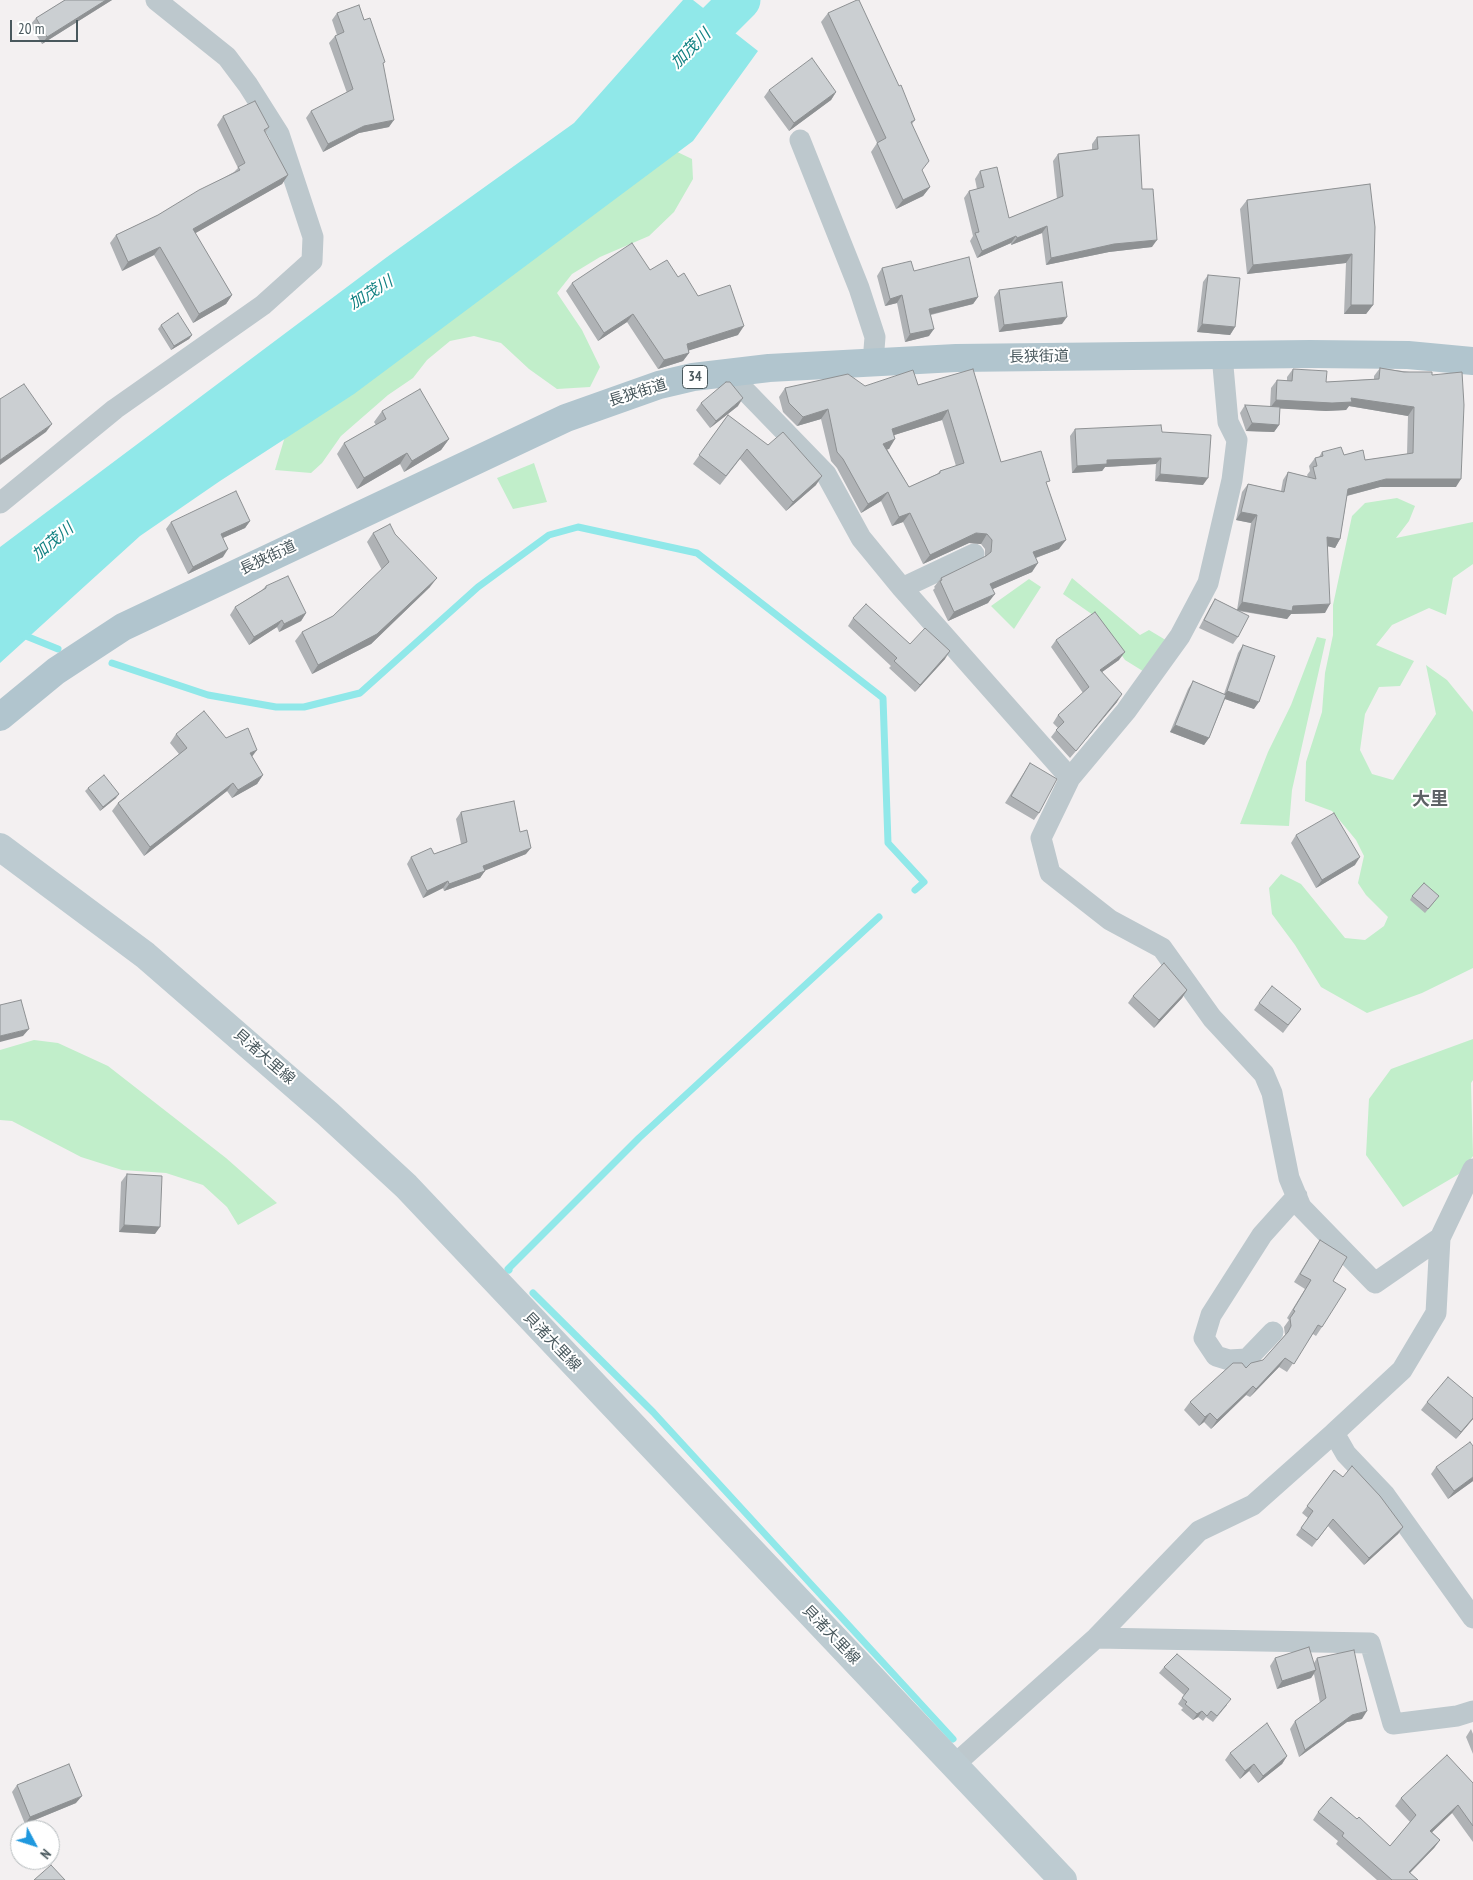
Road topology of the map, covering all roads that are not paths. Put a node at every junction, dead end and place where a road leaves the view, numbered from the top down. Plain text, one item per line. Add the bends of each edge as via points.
1 (156, 0) edge
2 (800, 140) dead end
3 (1222, 355) junction
4 (1473, 361) edge
5 (873, 362) junction
6 (727, 372) junction
7 (0, 503) edge
8 (974, 554) dead end
9 (902, 588) junction
10 (0, 717) edge
11 (1070, 778) junction
12 (0, 847) edge
13 (1473, 1169) edge
14 (1297, 1196) junction
15 (1440, 1238) junction
16 (1273, 1332) dead end
17 (1334, 1433) junction
18 (1473, 1618) edge
19 (1096, 1638) junction
20 (1473, 1711) edge
21 (954, 1765) junction
22 (1063, 1880) edge

1 - 7 street via 227,57 279,134 313,237 312,262 263,305 115,409
2 - 5 street via 859,288 875,337
3 - 4 main road, 長狭街道 / 34 via 1408,355
3 - 5 main road, 長狭街道 / 34
3 - 11 street via 1228,422 1237,440 1232,480 1208,583 1180,636 1126,711
5 - 6 main road, 長狭街道 / 34
6 - 9 street via 826,474 861,538
6 - 10 main road, 長狭街道 / 34 via 659,385 566,418 122,627 79,654
8 - 9 street
9 - 11 street
11 - 14 street via 1041,838 1050,873 1110,920 1162,948 1212,1018 1264,1074 1272,1093 1289,1178
12 - 21 street, 貝渚大里線 via 160,968 406,1186
13 - 15 street
14 - 15 street via 1301,1207 1375,1283
14 - 16 street via 1262,1235 1211,1316 1204,1338 1216,1356 1230,1360 1247,1359
15 - 17 street via 1436,1314 1402,1370
17 - 18 street via 1346,1454 1385,1495
17 - 19 street via 1253,1505 1199,1531
19 - 20 street via 1370,1643 1393,1724
19 - 21 street
21 - 22 street, 貝渚大里線

